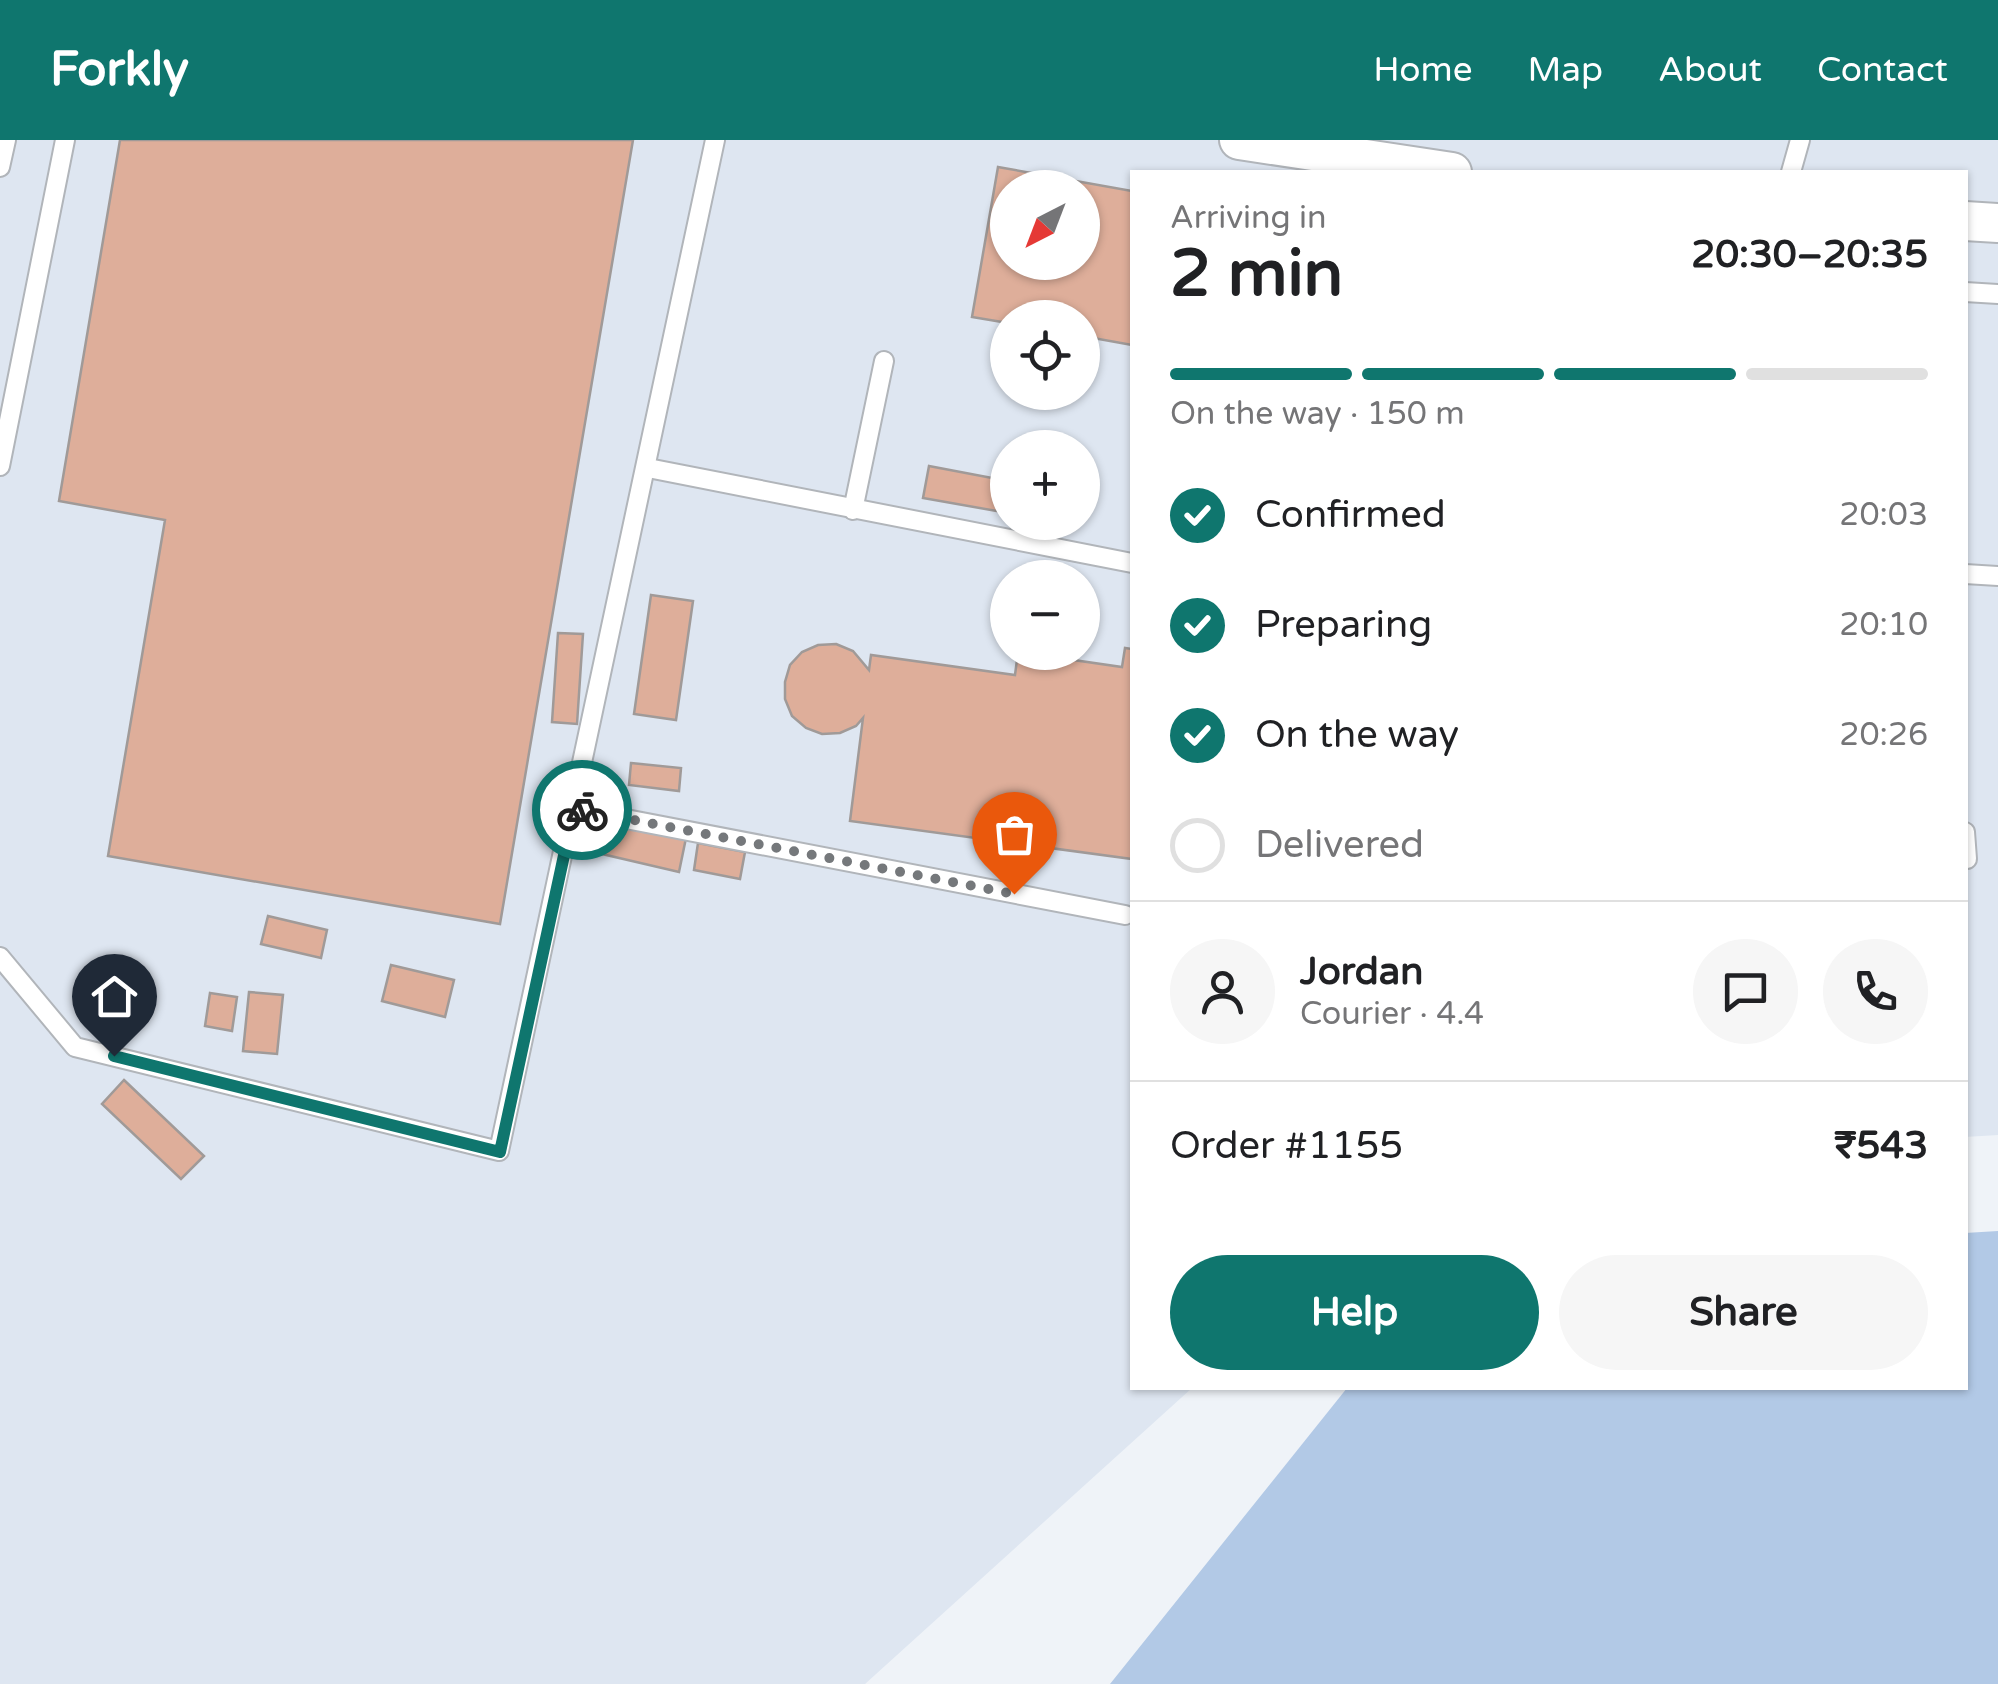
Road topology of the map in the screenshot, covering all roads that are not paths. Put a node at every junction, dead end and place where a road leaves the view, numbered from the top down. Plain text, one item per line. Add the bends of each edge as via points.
1 (6, 140) edge
2 (65, 140) edge
3 (715, 140) edge
4 (1239, 140) edge
5 (1800, 140) edge
6 (0, 168) edge
7 (1439, 170) edge
8 (1792, 170) edge
9 (1968, 222) edge
10 (1998, 223) edge
11 (1968, 292) edge
12 (1998, 294) edge
13 (884, 361) dead end
14 (0, 466) edge
15 (648, 468) junction
16 (852, 510) junction
17 (1130, 563) edge
18 (1968, 574) edge
19 (1998, 576) edge
20 (574, 809) junction
21 (1124, 916) dead end
22 (0, 957) edge

1 - 6 lane
2 - 14 lane
3 - 15 lane
4 - 7 street
5 - 8 lane
9 - 10 street
11 - 12 lane
13 - 16 lane
15 - 16 lane
15 - 20 lane
16 - 17 lane
18 - 19 lane
20 - 21 lane
20 - 22 lane via 500,1152 75,1047

